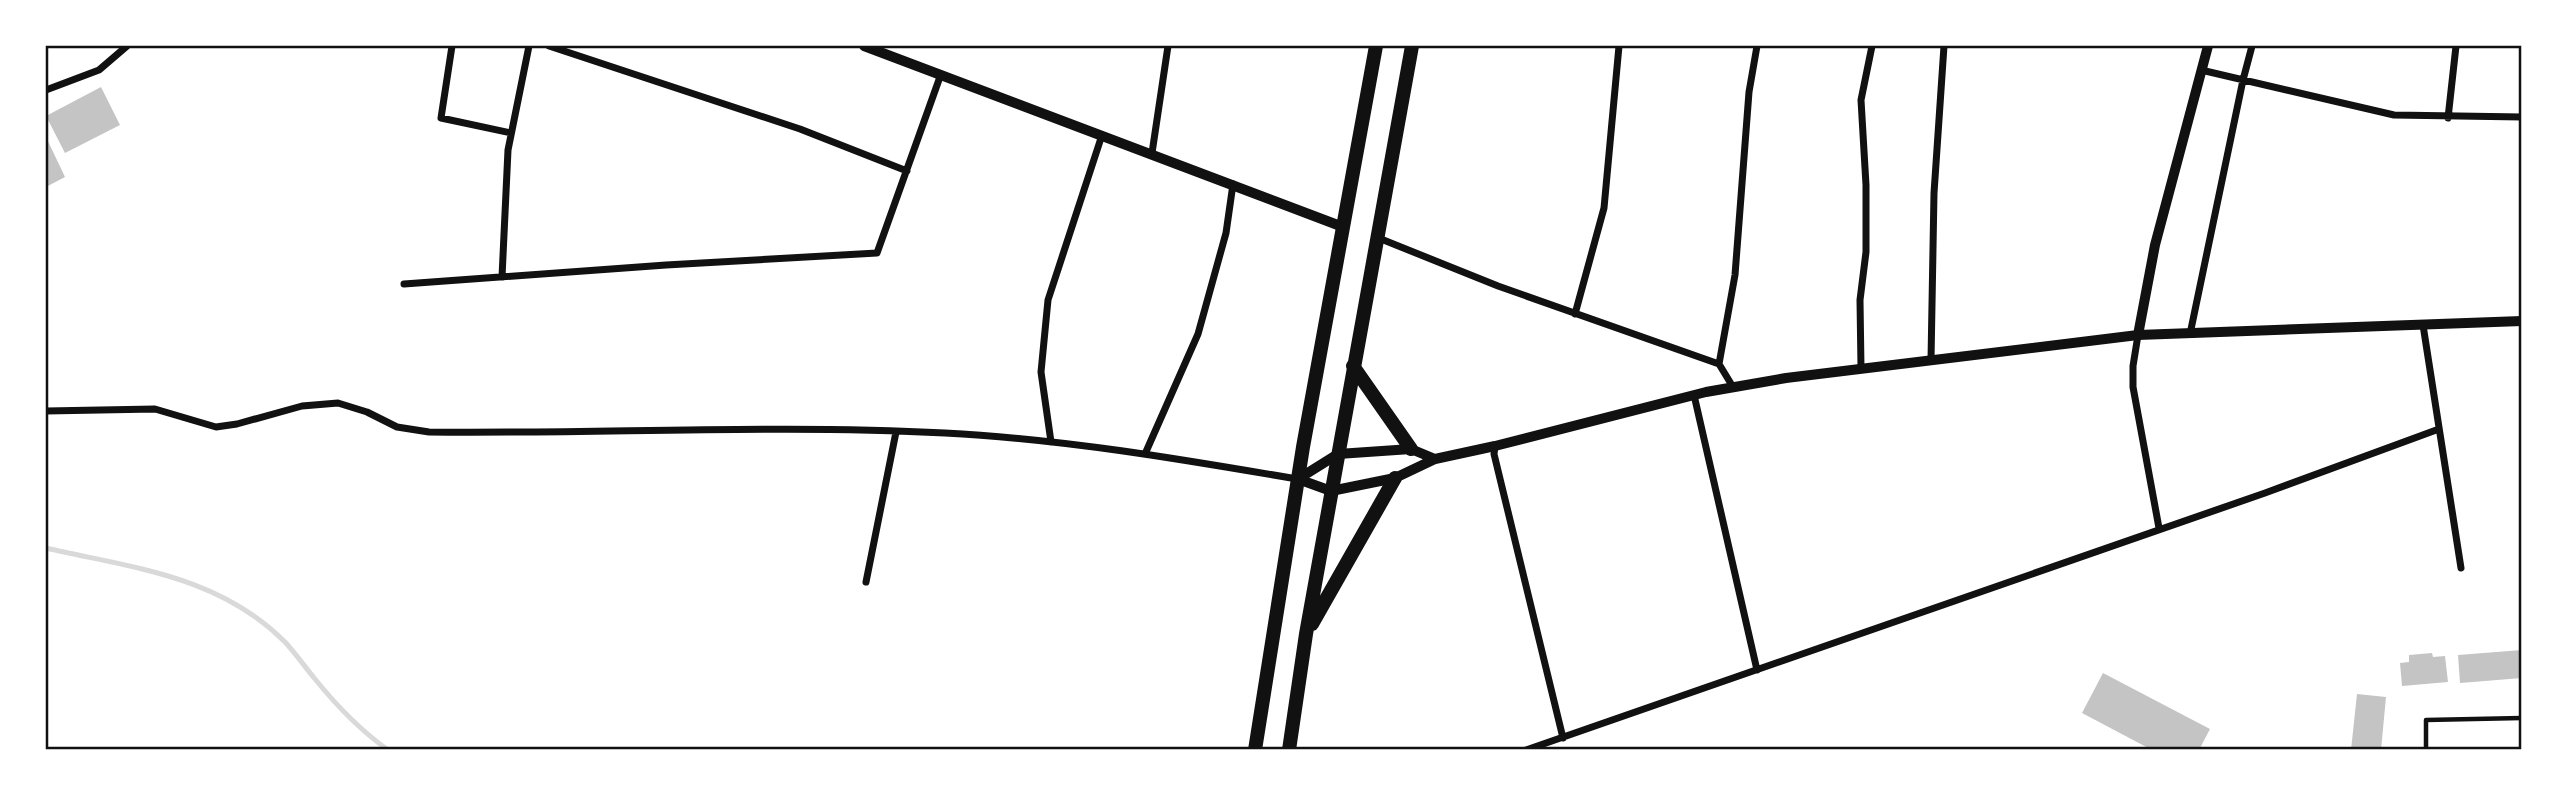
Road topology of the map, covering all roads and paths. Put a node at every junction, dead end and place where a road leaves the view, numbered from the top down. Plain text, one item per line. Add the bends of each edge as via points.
1 (127, 46) edge
2 (452, 46) edge
3 (529, 46) edge
4 (549, 46) edge
5 (864, 46) edge
6 (1168, 46) edge
7 (1376, 46) edge
8 (1412, 46) edge
9 (1619, 46) edge
10 (1757, 46) edge
11 (1872, 46) edge
12 (1944, 46) edge
13 (2207, 46) edge
14 (2252, 46) edge
15 (2456, 46) edge
16 (2201, 71) junction
17 (941, 74) junction
18 (2243, 80) junction
19 (46, 90) edge
20 (2522, 117) edge
21 (2448, 118) junction
22 (511, 133) junction
23 (1102, 135) junction
24 (1152, 153) junction
25 (907, 171) junction
26 (1233, 184) junction
27 (1343, 227) junction
28 (1376, 237) junction
29 (502, 277) junction
30 (404, 284) dead end
31 (1575, 314) junction
32 (2522, 321) edge
33 (2423, 325) junction
34 (2190, 334) junction
35 (2138, 335) junction
36 (1931, 360) junction
37 (1719, 364) junction
38 (1353, 366) junction
39 (1861, 369) junction
40 (1733, 387) junction
41 (1694, 395) junction
42 (47, 413) edge
43 (2439, 429) junction
44 (896, 432) junction
45 (1051, 442) junction
46 (1495, 446) junction
47 (1411, 449) junction
48 (1145, 454) junction
49 (1338, 454) junction
50 (1435, 459) junction
51 (1395, 478) junction
52 (1298, 479) junction
53 (1331, 491) junction
54 (2159, 528) junction
55 (2462, 569) dead end
56 (866, 582) dead end
57 (1306, 634) junction
58 (1757, 670) junction
59 (2522, 718) edge
60 (1563, 738) junction
61 (1255, 750) edge
62 (1289, 750) edge
63 (1526, 750) edge
64 (2426, 750) edge

1 - 19 street via 99,70
2 - 22 street via 441,118
3 - 22 street
4 - 25 street via 800,129
5 - 17 street
6 - 24 street
7 - 27 highway
8 - 28 highway
9 - 31 street via 1604,208
10 - 37 street via 1749,92 1735,275
11 - 39 street via 1861,100 1866,185
12 - 36 street via 1934,193
13 - 16 street
14 - 18 street
15 - 21 street
16 - 18 street
16 - 35 street via 2155,245
17 - 23 street
17 - 25 street
18 - 21 street via 2394,115
18 - 34 street
20 - 21 street
22 - 29 street
23 - 24 street
23 - 45 street via 1048,300 1041,372
24 - 26 street
25 - 29 street via 877,253
26 - 27 street
26 - 48 street via 1226,233 1198,334
27 - 52 highway
28 - 31 street
28 - 38 highway
29 - 30 street
31 - 37 street
32 - 33 street
33 - 34 street
33 - 43 street
34 - 35 street
35 - 36 street
35 - 54 street via 2133,387
36 - 39 street
37 - 40 street
38 - 47 highway
38 - 49 highway
39 - 40 street
40 - 41 street
41 - 46 street
41 - 58 street
42 - 44 street via 156,409 216,427 302,406 338,403 397,426 429,432
43 - 54 street
43 - 55 street
44 - 45 street
44 - 56 street
45 - 48 street
46 - 50 street
46 - 60 street
47 - 49 street
47 - 50 street
48 - 52 street
49 - 52 street
49 - 53 highway
50 - 51 street
51 - 53 street
51 - 57 highway
52 - 53 street
52 - 61 highway
53 - 57 highway
54 - 58 street
57 - 62 highway
58 - 60 street
59 - 64 lane via 2426,720
60 - 63 street

